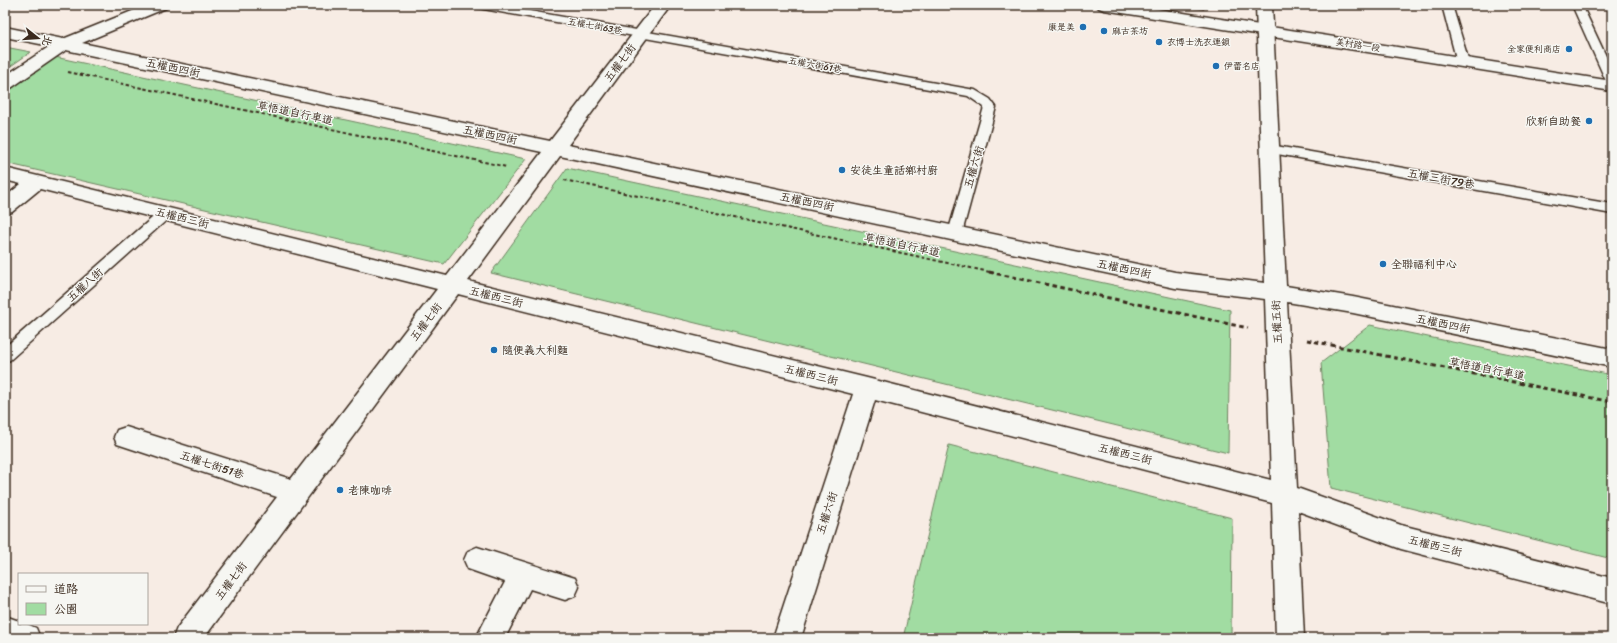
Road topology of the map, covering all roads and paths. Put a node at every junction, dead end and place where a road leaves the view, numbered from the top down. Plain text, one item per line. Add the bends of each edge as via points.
1 (161, 5) edge
2 (478, 5) edge
3 (663, 5) edge
4 (1104, 5) edge
5 (1264, 5) edge
6 (1447, 5) edge
7 (1576, 5) edge
8 (1265, 31) junction
9 (5, 32) edge
10 (641, 34) junction
11 (63, 45) junction
12 (1463, 62) junction
13 (74, 74) dead end
14 (1612, 81) edge
15 (5, 84) edge
16 (1612, 86) edge
17 (986, 102) joint
18 (556, 149) junction
19 (1270, 149) junction
20 (512, 169) dead end
21 (5, 174) edge
22 (37, 182) junction
23 (576, 183) dead end
24 (5, 207) edge
25 (1612, 209) edge
26 (165, 214) junction
27 (955, 233) junction
28 (453, 286) junction
29 (1275, 292) junction
30 (1225, 323) dead end
31 (1358, 351) dead end
32 (5, 356) edge
33 (1612, 358) edge
34 (867, 388) junction
35 (1612, 402) edge
36 (126, 438) dead end
37 (298, 492) junction
38 (1285, 495) junction
39 (477, 560) dead end
40 (524, 574) junction
41 (565, 587) dead end
42 (1612, 591) edge
43 (5, 630) edge
44 (26, 638) edge
45 (187, 638) edge
46 (490, 638) edge
47 (787, 638) edge
48 (1290, 638) edge

1 - 11 street
2 - 10 lane, 五權七街63巷
3 - 10 street, 五權七街
4 - 8 street, 美村路一段
5 - 8 street, 五權五街
6 - 12 lane
7 - 14 lane
8 - 12 street, 美村路一段
8 - 19 street, 五權五街
9 - 11 street, 五權西四街
10 - 17 lane, 五權六街61巷 via 971,94
10 - 18 street, 五權七街
11 - 15 street
11 - 18 street, 五權西四街
12 - 16 street, 美村路一段
13 - 20 path, 草悟道自行車道
17 - 27 lane, 五權六街 via 990,107 986,127
18 - 27 street, 五權西四街
18 - 28 street, 五權七街
19 - 25 lane, 五權三街79巷
19 - 29 street, 五權五街
21 - 22 street, 五權西三街
22 - 24 street
22 - 26 street, 五權西三街
23 - 30 path, 草悟道自行車道
26 - 28 street, 五權西三街
26 - 32 lane, 五權八街
27 - 29 street, 五權西四街 via 1175,280
28 - 34 street, 五權西三街
28 - 37 street, 五權七街
29 - 33 street, 五權西四街 via 1353,305
29 - 38 street, 五權五街
31 - 35 path, 草悟道自行車道
34 - 38 street, 五權西三街
34 - 47 street, 五權六街
36 - 37 street, 五權七街51巷
37 - 45 street, 五權七街
38 - 42 street, 五權西三街 via 1401,537
38 - 48 street, 五權五街
39 - 40 street
40 - 41 street
40 - 46 street
43 - 44 street

